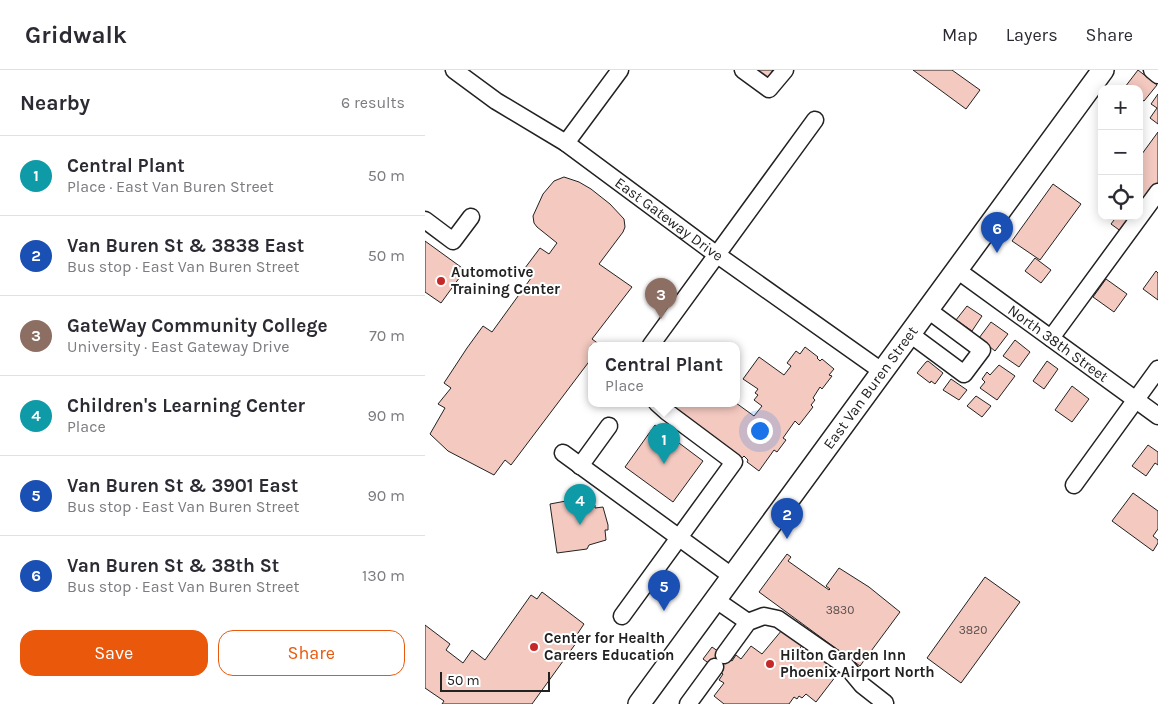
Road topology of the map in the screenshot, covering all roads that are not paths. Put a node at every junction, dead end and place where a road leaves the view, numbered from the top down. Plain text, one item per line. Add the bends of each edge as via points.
1 (454, 70) edge
2 (620, 70) edge
3 (743, 70) edge
4 (785, 70) edge
5 (1103, 70) edge
6 (1152, 70) edge
7 (1158, 75) edge
8 (815, 120) dead end
9 (566, 143) junction
10 (1158, 192) edge
11 (471, 217) dead end
12 (425, 220) edge
13 (718, 254) junction
14 (957, 270) junction
15 (928, 310) junction
16 (910, 334) junction
17 (1051, 338) junction
18 (653, 342) edge
19 (1158, 369) edge
20 (883, 372) junction
21 (1135, 400) junction
22 (661, 407) edge
23 (1158, 416) edge
24 (609, 426) dead end
25 (563, 453) dead end
26 (580, 466) junction
27 (1073, 485) dead end
28 (680, 538) junction
29 (733, 577) junction
30 (716, 600) junction
31 (623, 616) dead end
32 (748, 622) junction
33 (885, 703) edge
34 (639, 704) edge
35 (688, 704) edge

1 - 9 street, East Gateway Drive via 496,101
2 - 9 street
3 - 4 street via 769,89
5 - 14 main road, East Van Buren Street
6 - 7 street
8 - 13 street
9 - 13 street, East Gateway Drive
10 - 17 street
11 - 12 street via 453,241
13 - 18 street
13 - 20 street, East Gateway Drive
14 - 15 main road, East Van Buren Street
14 - 17 street, North 38th Street
15 - 16 main road, East Van Buren Street
15 - 16 street via 982,350 964,374
16 - 20 main road, East Van Buren Street
17 - 21 street, North 38th Street
19 - 21 street
20 - 29 main road, East Van Buren Street
21 - 23 street, North 38th Street
21 - 27 street
22 - 28 street via 734,462
24 - 26 street
25 - 26 street
26 - 28 street
28 - 29 street
28 - 31 street
29 - 30 main road, East Van Buren Street
30 - 32 street
30 - 34 main road, East Van Buren Street
32 - 33 street via 764,616 778,619 847,666 862,685
32 - 35 street

